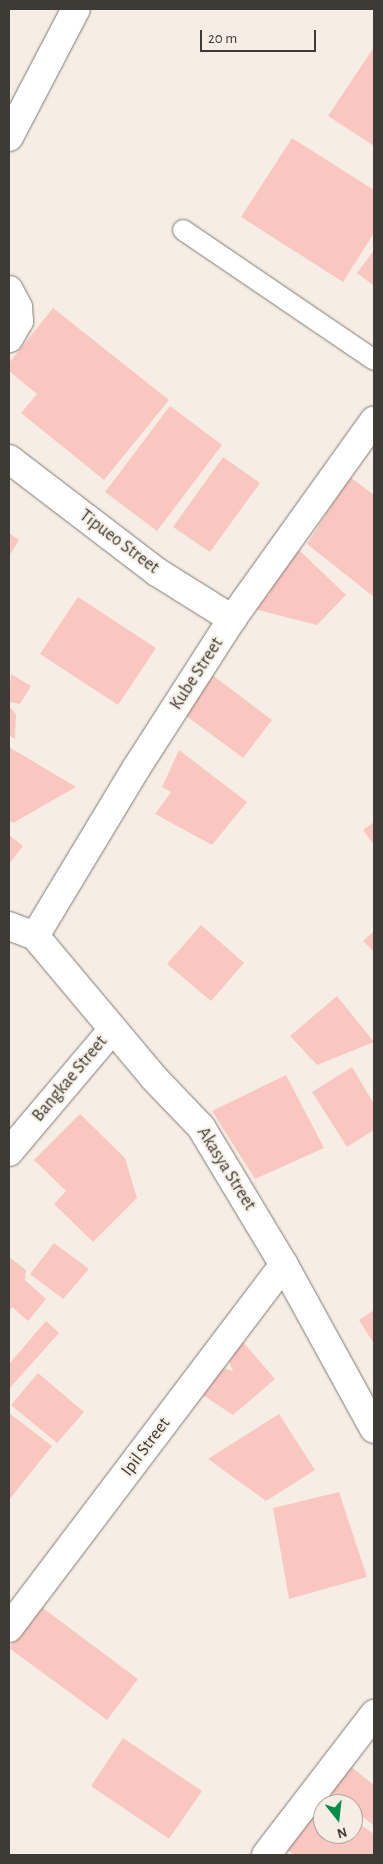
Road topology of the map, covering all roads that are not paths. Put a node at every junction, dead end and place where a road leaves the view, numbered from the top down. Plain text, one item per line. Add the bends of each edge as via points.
1 (76, 9) edge
2 (9, 136) edge
3 (183, 230) dead end
4 (9, 290) edge
5 (9, 338) edge
6 (374, 360) edge
7 (374, 422) edge
8 (9, 459) edge
9 (232, 620) junction
10 (9, 926) edge
11 (35, 936) junction
12 (113, 1029) junction
13 (9, 1152) edge
14 (284, 1265) junction
15 (374, 1429) edge
16 (9, 1628) edge
17 (374, 1714) edge
18 (266, 1855) edge

1 - 2 street
3 - 6 lane
4 - 5 street via 18,307 19,321
7 - 9 street, Kube Street
8 - 9 street, Tipueo Street via 157,572
9 - 11 street, Kube Street via 137,767
10 - 11 street, Akasya Street
11 - 12 street, Akasya Street
12 - 13 street, Bangkae Street
12 - 14 street, Akasya Street via 154,1078 202,1127
14 - 15 street, Akasya Street
14 - 16 street, Ipil Street
17 - 18 street

